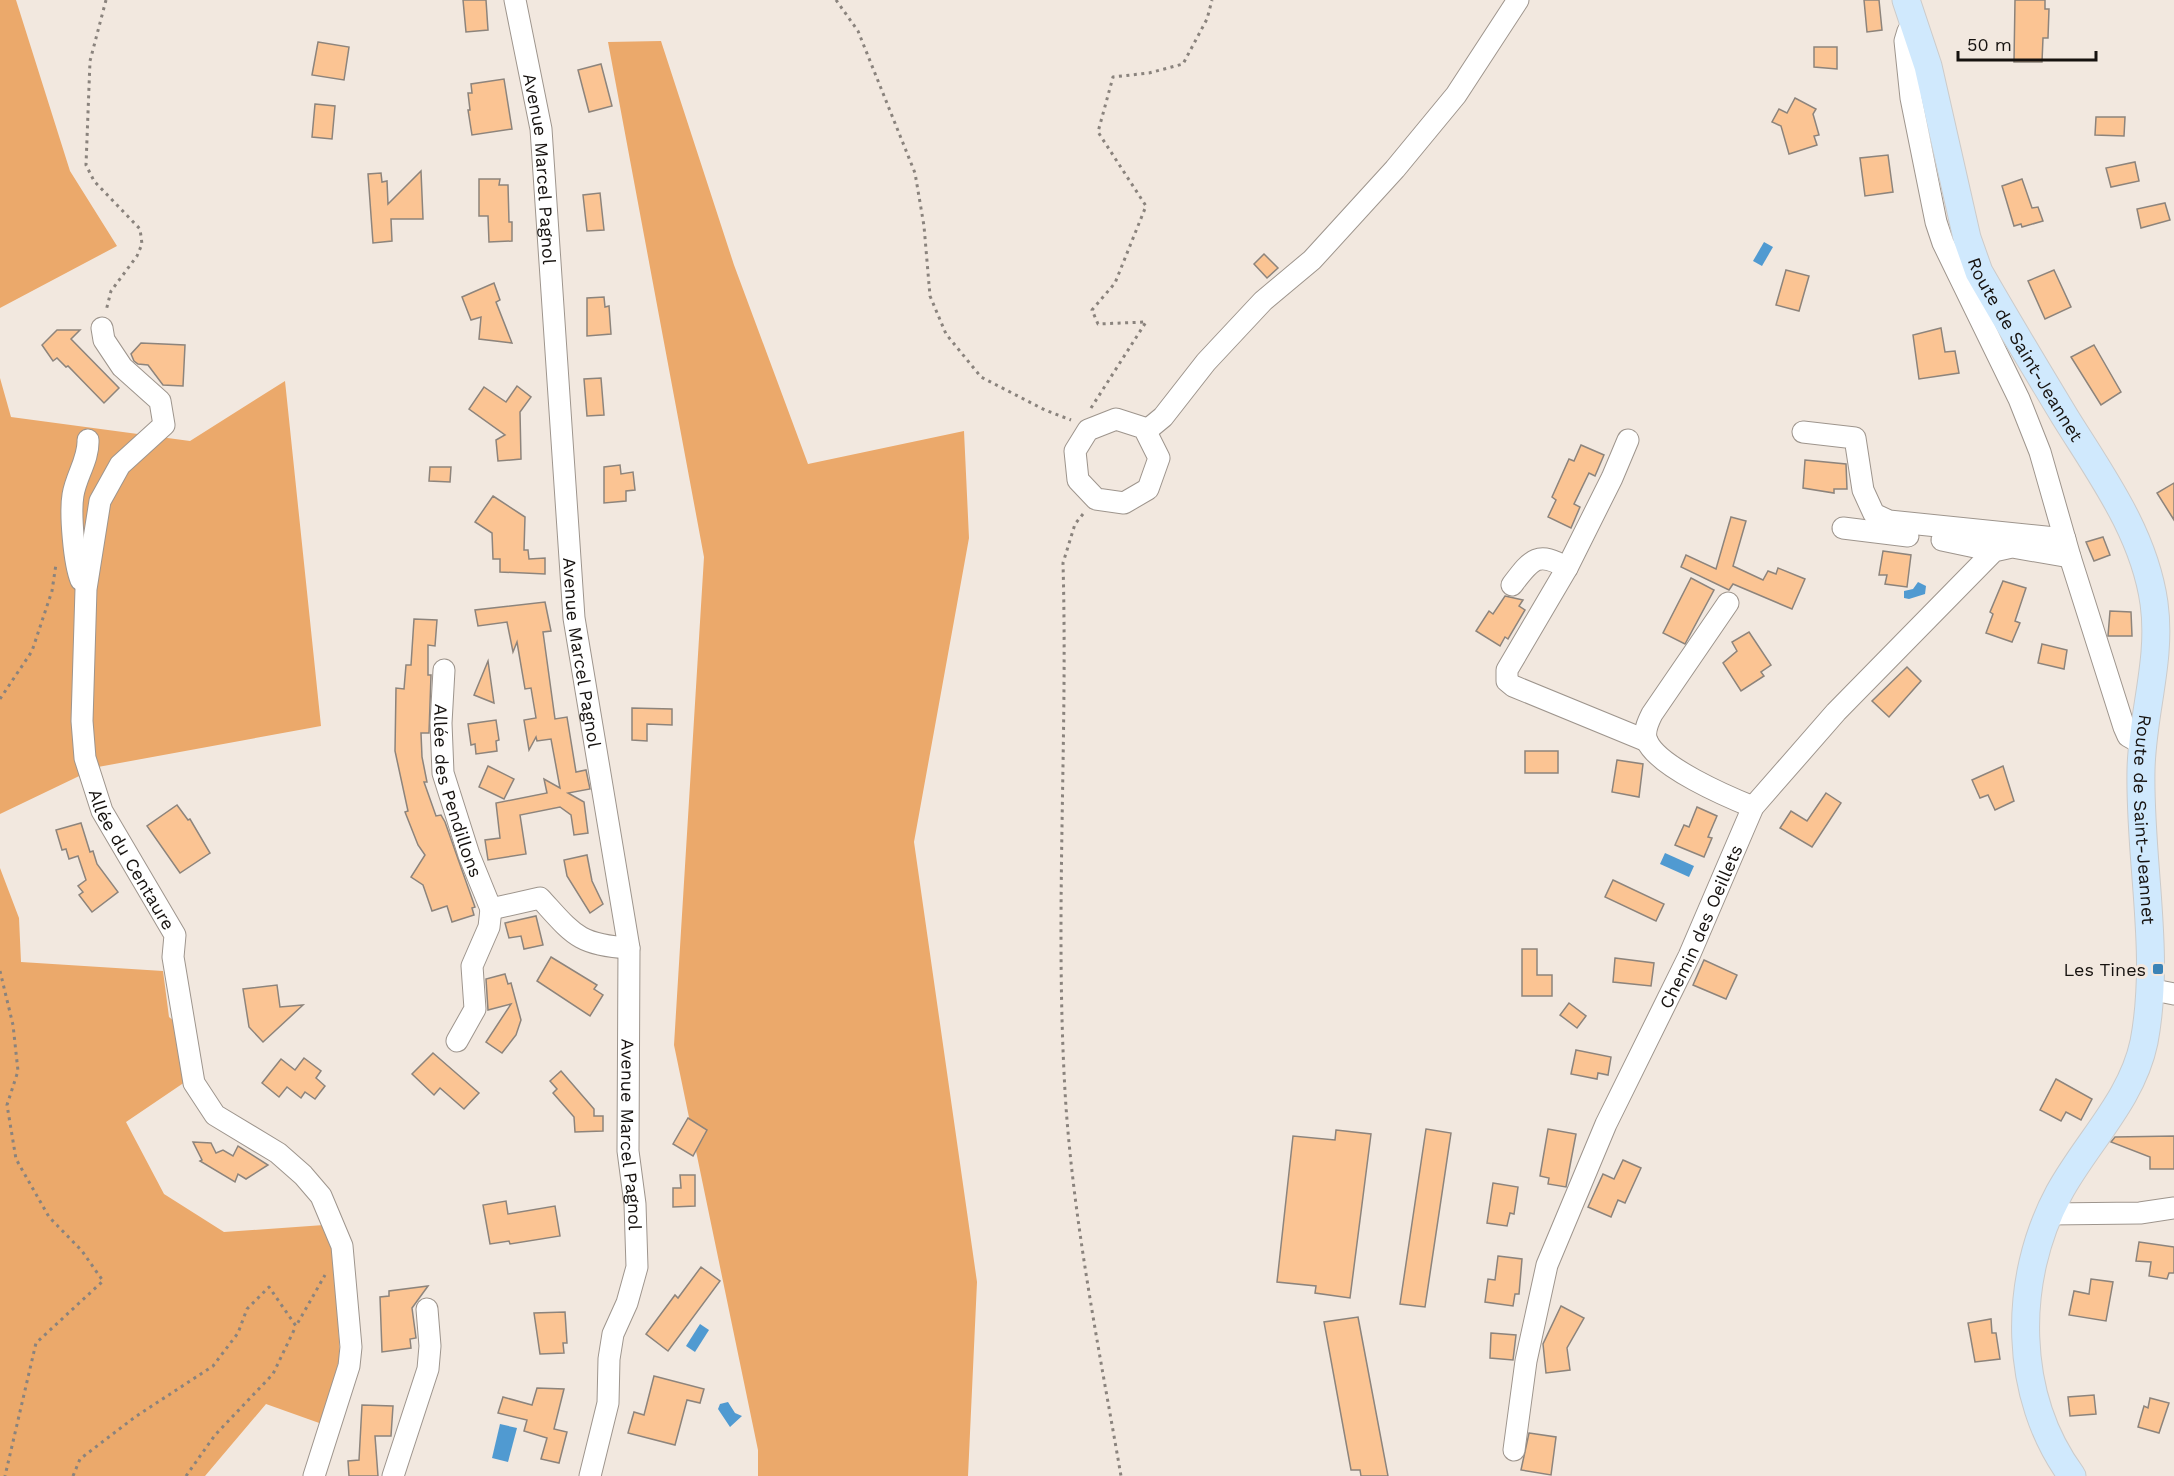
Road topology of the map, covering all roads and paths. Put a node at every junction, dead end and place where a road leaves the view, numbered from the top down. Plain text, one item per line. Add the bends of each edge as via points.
1 (106, 0) edge
2 (515, 0) edge
3 (836, 0) edge
4 (1212, 0) edge
5 (1518, 0) edge
6 (1906, 0) edge
7 (1915, 26) junction
8 (102, 328) joint
9 (1084, 427) junction
10 (1146, 432) junction
11 (1803, 432) dead end
12 (88, 440) dead end
13 (1628, 440) dead end
14 (1096, 499) junction
15 (1843, 528) dead end
16 (2067, 548) junction
17 (1994, 551) junction
18 (57, 559) dead end
19 (1567, 568) junction
20 (1512, 585) dead end
21 (86, 590) junction
22 (1728, 603) dead end
23 (444, 670) dead end
24 (0, 699) edge
25 (1647, 741) junction
26 (2144, 745) junction
27 (1753, 807) junction
28 (491, 909) junction
29 (629, 948) junction
30 (0, 971) edge
31 (2166, 989) edge
32 (457, 1041) dead end
33 (2174, 1208) edge
34 (2049, 1214) junction
35 (342, 1246) junction
36 (427, 1309) dead end
37 (296, 1326) junction
38 (1514, 1450) dead end
39 (5, 1476) edge
40 (73, 1476) edge
41 (186, 1476) edge
42 (314, 1476) edge
43 (393, 1476) edge
44 (590, 1476) edge
45 (1121, 1476) edge
46 (2072, 1476) edge

1 - 8 path via 90,61 86,165 94,181 140,229 142,244 111,291
2 - 29 street, Avenue Marcel Pagnol via 541,129 574,618
3 - 9 path via 858,31 915,172 930,296 946,334 981,377
4 - 9 path via 1208,19 1183,64 1113,77 1098,132 1146,206 1115,283 1092,310 1098,324 1146,322
5 - 10 street via 1456,95 1402,161 1312,260 1263,301
6 - 7 main road, Route de Saint-Jeannet
7 - 16 street via 1908,31 1905,46 1911,98 1936,222 2019,399 2040,452
7 - 26 main road, Route de Saint-Jeannet via 1967,238 1979,272 2128,521 2149,576 2156,618 2156,650
8 - 21 street, Allée du Centaure via 104,340 122,366 160,401 164,425 120,465 100,501
9 - 10 street via 1116,419
9 - 14 street via 1075,451 1078,480
10 - 14 street via 1159,458 1148,489 1124,503
11 - 16 street via 1855,438 1863,490 1874,514 1890,521
12 - 21 street via 73,495 79,574
13 - 19 street
14 - 45 path via 1074,524 1063,563 1060,942 1066,1108 1088,1283
15 - 17 street via 1966,543
16 - 17 street via 2012,547
16 - 26 street via 2124,727 2128,736
17 - 27 street, Chemin des Oeillets via 1836,712
18 - 24 path via 32,651
19 - 20 street via 1541,557 1528,564
19 - 25 street via 1507,670 1507,681
21 - 35 street, Allée du Centaure via 82,721 85,759 102,811 175,935 173,957 194,1083 215,1115 278,1153 303,1175 321,1196
22 - 25 street via 1652,714 1646,728
23 - 28 street, Allée des Pendillons via 443,773
25 - 27 street via 1669,764 1712,790
26 - 31 main road, Route de Saint-Jeannet via 2141,769
27 - 38 street, Chemin des Oeillets via 1689,956 1606,1124 1547,1264 1526,1361
28 - 29 street via 540,898 573,934 598,946
28 - 32 street via 489,927 471,966 475,1009
29 - 44 street, Avenue Marcel Pagnol via 627,1151 635,1204 637,1267 613,1334 610,1390
30 - 39 path via 13,1025 18,1071 7,1105 16,1159 49,1217 82,1251 103,1281 36,1343
31 - 34 main road, Route de Saint-Jeannet via 2122,1096
33 - 34 street via 2140,1213
34 - 46 main road, Route de Saint-Jeannet via 2029,1290 2028,1372 2047,1437
35 - 37 path
35 - 42 street, Allée du Centaure via 351,1347 349,1366
36 - 43 street via 428,1369
37 - 40 path via 269,1287 247,1309 238,1333 213,1365 80,1459
37 - 41 path via 273,1374 216,1435

